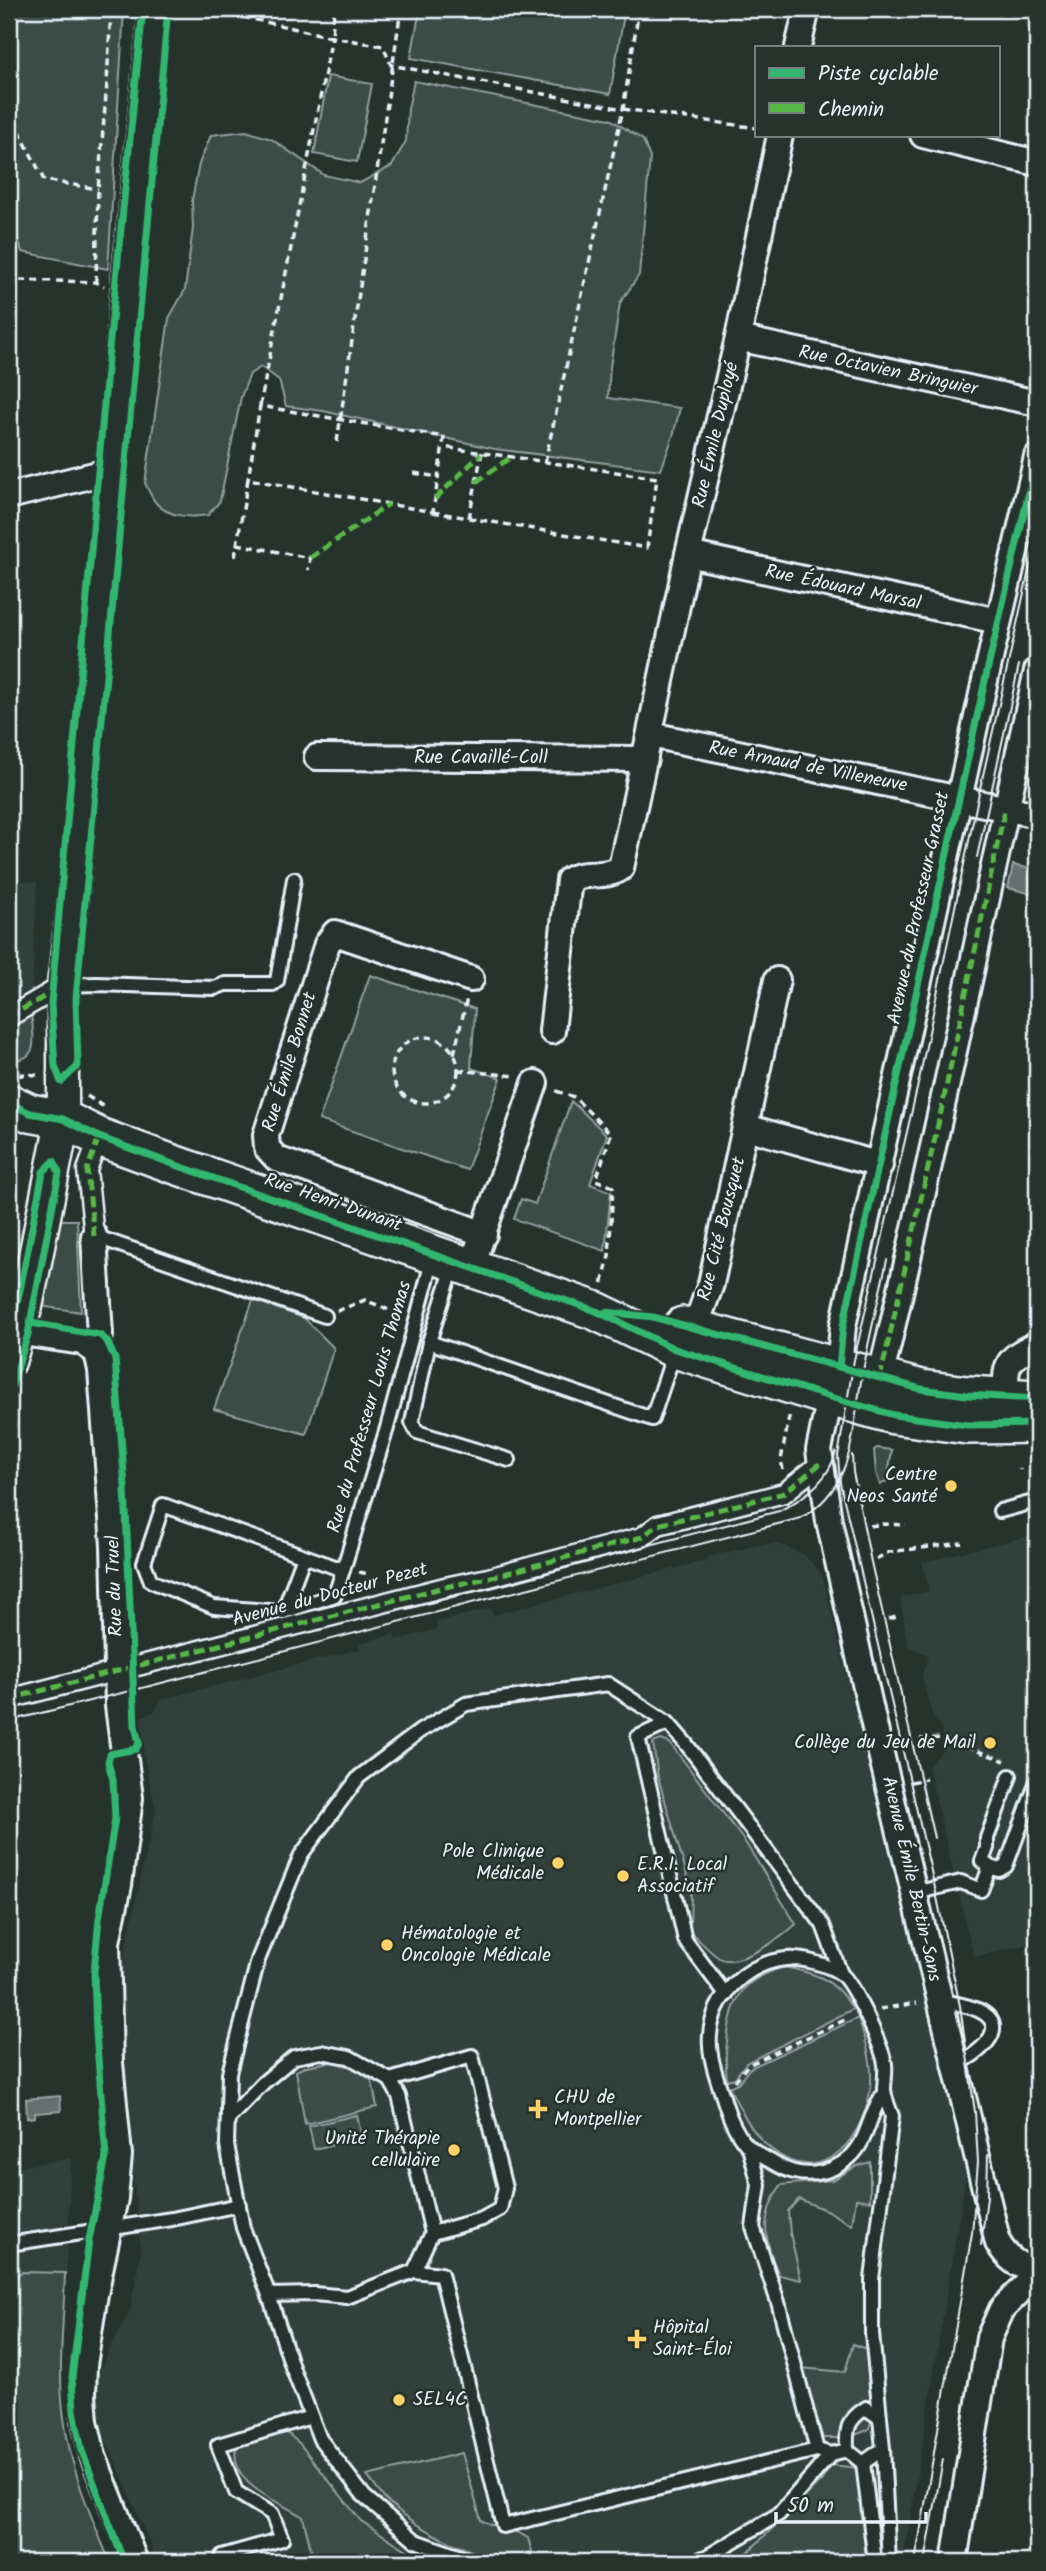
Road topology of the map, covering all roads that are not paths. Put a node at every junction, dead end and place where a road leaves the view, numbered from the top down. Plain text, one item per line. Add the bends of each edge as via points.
1 (155, 9) edge
2 (807, 9) edge
3 (798, 46) edge
4 (780, 136) edge
5 (927, 136) edge
6 (1037, 163) edge
7 (738, 338) junction
8 (1037, 403) edge
9 (1037, 457) edge
10 (110, 471) junction
11 (9, 496) edge
12 (688, 554) junction
13 (998, 621) junction
14 (1037, 671) edge
15 (651, 735) junction
16 (317, 757) dead end
17 (645, 759) junction
18 (959, 798) junction
19 (1005, 808) junction
20 (1037, 815) edge
21 (294, 879) dead end
22 (471, 979) road end
23 (777, 980) dead end
24 (63, 985) junction
25 (9, 1017) edge
26 (552, 1031) dead end
27 (9, 1076) edge
28 (535, 1083) road end
29 (9, 1103) edge
30 (62, 1119) junction
31 (746, 1127) junction
32 (99, 1137) junction
33 (880, 1165) junction
34 (484, 1234) junction
35 (93, 1236) junction
36 (453, 1261) junction
37 (325, 1315) road end
38 (683, 1339) junction
39 (12, 1341) edge
40 (429, 1342) junction
41 (1037, 1343) edge
42 (97, 1352) junction
43 (880, 1378) junction
44 (834, 1382) junction
45 (1022, 1399) edge
46 (912, 1418) junction
47 (1037, 1424) edge
48 (509, 1460) dead end
49 (821, 1463) junction
50 (1037, 1501) edge
51 (1000, 1511) dead end
52 (304, 1556) junction
53 (343, 1570) junction
54 (283, 1612) junction
55 (119, 1670) junction
56 (9, 1699) edge
57 (668, 1723) junction
58 (1012, 1770) road end
59 (1037, 1781) edge
60 (990, 1867) junction
61 (914, 1893) junction
62 (841, 1973) junction
63 (726, 1995) junction
64 (940, 1999) junction
65 (956, 2065) junction
66 (390, 2080) junction
67 (884, 2093) junction
68 (228, 2119) junction
69 (749, 2147) junction
70 (239, 2205) junction
71 (109, 2230) junction
72 (432, 2232) junction
73 (9, 2244) edge
74 (414, 2271) junction
75 (1037, 2272) edge
76 (269, 2295) junction
77 (311, 2417) junction
78 (880, 2418) junction
79 (883, 2449) junction
80 (817, 2450) junction
81 (847, 2450) junction
82 (831, 2454) junction
83 (863, 2463) junction
84 (135, 2562) edge
85 (224, 2562) edge
86 (474, 2562) edge
87 (692, 2562) edge
88 (875, 2562) edge
89 (889, 2562) edge
90 (954, 2562) edge

1 - 10 street
2 - 3 street
4 - 7 street, Rue Émile Duployé
5 - 6 street
7 - 8 street, Rue Octavien Bringuier
7 - 12 street, Rue Émile Duployé
9 - 13 street, Avenue du Professeur Grasset
10 - 11 street
10 - 24 street
12 - 13 street, Rue Édouard Marsal
12 - 15 street, Rue Émile Duployé
13 - 18 street, Avenue du Professeur Grasset
14 - 19 street
15 - 17 street, Rue Émile Duployé
15 - 18 street, Rue Arnaud de Villeneuve
16 - 17 street, Rue Cavaillé-Coll
17 - 26 street, Rue Émile Duployé via 621,868 569,880
18 - 19 street, Rue Arnaud de Villeneuve
18 - 33 street, Avenue du Professeur Grasset
19 - 20 street, Rue Arnaud de Villeneuve
19 - 43 street
21 - 24 lane via 273,984 215,988
22 - 34 street, Rue Émile Bonnet via 335,933 327,944 266,1135 267,1147 277,1160
23 - 31 street, Rue Cité Bousquet
24 - 25 street
24 - 30 street
27 - 30 main road
28 - 34 street
29 - 30 main road via 30,1113
30 - 32 main road, Rue Henri Dunant
30 - 39 main road
31 - 33 street
31 - 38 street, Rue Cité Bousquet via 711,1284
32 - 35 street, Rue du Truel via 87,1170
32 - 36 main road, Rue Henri Dunant
33 - 44 street, Avenue du Professeur Grasset
34 - 36 street
35 - 37 lane
35 - 42 street, Rue du Truel via 100,1335
36 - 38 main road, Rue Henri Dunant via 596,1311 653,1317
36 - 40 lane
36 - 53 lane, Rue du Professeur Louis Thomas via 416,1321
38 - 40 lane via 652,1419
38 - 44 main road, Rue Henri Dunant
39 - 42 street via 82,1342
40 - 48 lane via 412,1422 417,1432
41 - 45 street via 1016,1354 1005,1378
42 - 55 street, Rue du Truel via 102,1370
43 - 44 main road
43 - 45 main road via 921,1389
44 - 46 main road
44 - 49 street, Avenue Émile Bertin-Sans via 820,1439
45 - 46 main road via 1003,1413 937,1413
46 - 47 main road via 967,1425
49 - 55 street, Avenue du Docteur Pezet via 784,1493 658,1525 642,1537 415,1590
49 - 61 street, Avenue Émile Bertin-Sans via 829,1521
50 - 51 lane
52 - 53 lane
52 - 54 lane
52 - 54 lane via 163,1505 144,1563 151,1581 214,1607
53 - 54 lane, Rue du Professeur Louis Thomas via 335,1595
55 - 56 street, Avenue du Docteur Pezet
55 - 71 street, Rue du Truel via 118,1706 130,1798 107,1942 110,2063 119,2155
57 - 62 lane via 823,1925
57 - 63 lane via 638,1737 685,1940
57 - 68 lane via 608,1684 466,1704 420,1731 359,1777 302,1855 258,1959 229,2074
58 - 60 lane via 987,1838 982,1861
59 - 60 lane via 1006,1866 999,1870
60 - 61 lane via 981,1890 961,1882
61 - 64 street, Avenue Émile Bertin-Sans
62 - 63 lane via 800,1958 768,1961 744,1973
62 - 67 lane via 880,2045
63 - 69 lane via 713,2017 709,2037 730,2119
64 - 65 street, Avenue Émile Bertin-Sans
64 - 65 lane via 981,2012 990,2021 989,2042
65 - 75 street, Avenue Émile Bertin-Sans via 998,2243 1017,2265
66 - 68 lane via 349,2057 321,2052 294,2057
66 - 72 lane via 399,2096
66 - 72 lane via 472,2056 505,2188 500,2209 482,2219
67 - 69 lane via 851,2157 820,2175 787,2171
67 - 78 lane via 892,2116 872,2279
68 - 70 lane via 227,2145
69 - 80 lane via 760,2185 753,2227
70 - 71 lane
70 - 76 lane
71 - 73 lane
71 - 84 street, Rue du Truel via 84,2365 85,2421 93,2456
72 - 74 lane
74 - 76 lane via 347,2297
74 - 80 lane via 441,2274 503,2526
75 - 90 street, Avenue Émile Bertin-Sans via 1002,2309 989,2338
76 - 77 lane
77 - 85 lane via 218,2445 236,2492 272,2514 282,2539 222,2556
77 - 86 lane via 320,2439 364,2496 416,2541
78 - 79 lane
78 - 81 lane via 866,2408 854,2416 846,2431
79 - 83 lane
79 - 89 lane
80 - 82 lane
81 - 82 lane
81 - 83 lane
82 - 87 lane via 779,2514
83 - 88 lane

